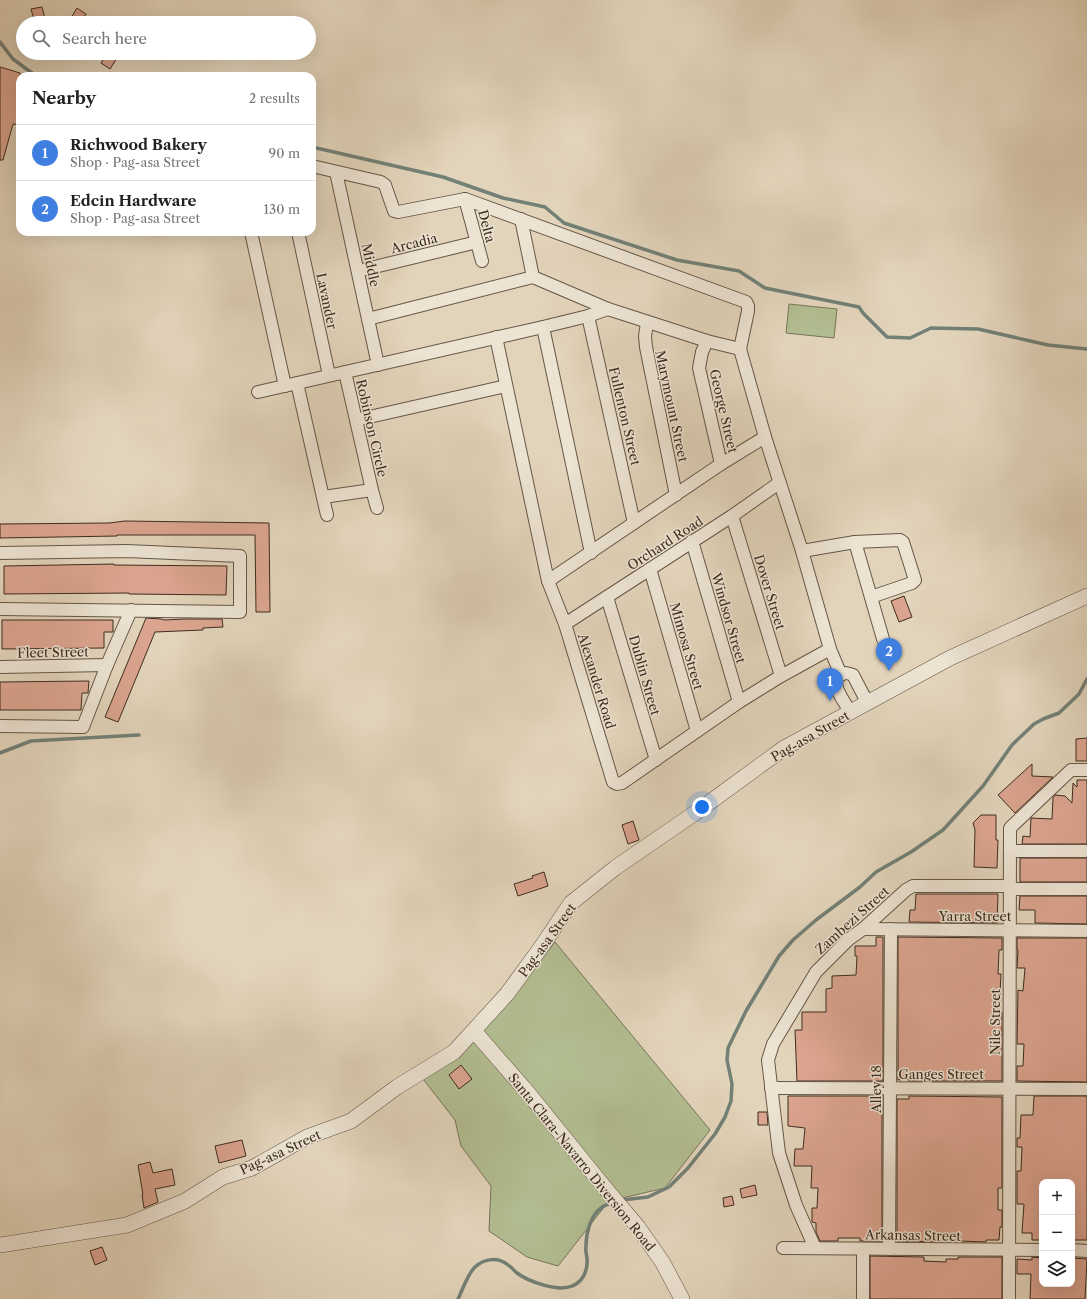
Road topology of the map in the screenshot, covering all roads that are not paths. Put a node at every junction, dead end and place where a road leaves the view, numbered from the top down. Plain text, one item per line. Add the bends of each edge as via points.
1 (316, 167) edge
2 (336, 172) junction
3 (465, 199) junction
4 (521, 219) junction
5 (252, 236) edge
6 (299, 236) edge
7 (477, 242) junction
8 (482, 261) dead end
9 (358, 271) junction
10 (533, 277) junction
11 (608, 309) junction
12 (588, 316) junction
13 (368, 319) junction
14 (648, 323) junction
15 (543, 327) junction
16 (496, 337) junction
17 (707, 341) junction
18 (740, 350) junction
19 (378, 365) junction
20 (345, 372) junction
21 (329, 375) junction
22 (297, 383) junction
23 (285, 386) junction
24 (506, 386) junction
25 (258, 392) dead end
26 (356, 420) junction
27 (765, 437) junction
28 (721, 464) junction
29 (779, 483) junction
30 (372, 490) junction
31 (676, 495) junction
32 (323, 497) junction
33 (377, 508) dead end
34 (327, 515) dead end
35 (732, 516) junction
36 (634, 523) junction
37 (692, 541) junction
38 (855, 542) junction
39 (802, 551) junction
40 (591, 552) junction
41 (0, 553) edge
42 (650, 569) junction
43 (548, 581) junction
44 (1087, 596) edge
45 (607, 597) junction
46 (871, 597) junction
47 (0, 609) edge
48 (131, 610) junction
49 (565, 624) junction
50 (883, 639) dead end
51 (830, 648) junction
52 (107, 665) junction
53 (0, 667) edge
54 (841, 675) junction
55 (781, 676) junction
56 (739, 702) junction
57 (867, 702) junction
58 (850, 712) junction
59 (0, 726) edge
60 (697, 731) junction
61 (656, 760) junction
62 (1087, 770) edge
63 (1010, 851) junction
64 (1087, 851) edge
65 (1009, 887) junction
66 (1087, 890) edge
67 (863, 929) junction
68 (891, 929) junction
69 (1010, 930) junction
70 (1087, 931) edge
71 (474, 1031) junction
72 (771, 1088) junction
73 (890, 1088) junction
74 (1009, 1088) junction
75 (1087, 1089) edge
76 (0, 1244) edge
77 (783, 1248) dead end
78 (815, 1248) junction
79 (863, 1248) junction
80 (889, 1249) junction
81 (1009, 1250) junction
82 (1039, 1250) edge
83 (1075, 1250) edge
84 (1087, 1250) edge
85 (682, 1299) edge
86 (863, 1299) edge
87 (1008, 1299) edge

1 - 2 street
2 - 3 street via 381,182 385,185 392,208 398,212
2 - 9 street, Middle
3 - 4 street
3 - 7 street, Delta
4 - 10 street
4 - 18 street via 746,302 748,311
5 - 23 street
6 - 21 street, Lavander
7 - 8 street, Delta
7 - 9 street, Arcadia
9 - 13 street, Middle
10 - 11 street
10 - 13 street
11 - 12 street
11 - 14 street
12 - 15 street
12 - 36 street, Fullenton Street
13 - 19 street, Middle
14 - 17 street
14 - 31 street, Marymount Street via 646,347
15 - 16 street
15 - 40 street
16 - 19 street
16 - 24 street, Alexander Road
17 - 18 street
17 - 28 street, George Street via 699,368
18 - 27 street
19 - 20 street
20 - 21 street
20 - 26 street, Robinson Circle
21 - 22 street
22 - 23 street
22 - 32 street
23 - 25 street
24 - 26 street
24 - 43 street, Alexander Road
26 - 30 street, Robinson Circle
27 - 28 street
27 - 29 street
28 - 31 street
29 - 35 street, Orchard Road
29 - 39 street
30 - 32 street, Robinson Circle
30 - 33 street, Robinson Circle
31 - 36 street
32 - 34 street
35 - 37 street, Orchard Road
35 - 55 street, Dover Street
36 - 40 street
37 - 42 street, Orchard Road
37 - 56 street, Windsor Street
38 - 39 street
38 - 46 street
38 - 46 street via 900,540 903,542 914,576 915,580 912,583
39 - 51 street
40 - 43 street
41 - 48 street via 127,551 240,556 240,612
42 - 45 street, Orchard Road
42 - 60 street, Mimosa Street
43 - 49 street, Alexander Road
44 - 57 street, Pag-asa Street via 950,658
45 - 49 street, Orchard Road
45 - 61 street, Dublin Street
46 - 50 street
47 - 48 street
48 - 52 street
49 - 61 street, Alexander Road via 612,780 615,784 622,783
51 - 54 street
51 - 55 street, Alexander Road
52 - 53 street, Fleet Street
52 - 59 street via 83,728
54 - 57 street via 853,675
54 - 58 street via 836,679 835,685
55 - 56 street, Alexander Road
56 - 60 street, Alexander Road
57 - 58 street, Pag-asa Street
58 - 71 street, Pag-asa Street via 784,748 615,868 571,904 507,994
60 - 61 street, Alexander Road
62 - 63 street, Nile Street via 1071,770 1010,828
63 - 64 street
63 - 65 street, Nile Street
65 - 66 street, Zambezi Street
65 - 67 street, Zambezi Street via 913,886
65 - 69 street, Nile Street
67 - 68 street, Yarra Street
67 - 72 street, Zambezi Street via 849,939 816,972 773,1044 768,1060
68 - 69 street, Yarra Street
68 - 73 street, Alley 18
69 - 70 street, Yarra Street
69 - 74 street, Nile Street
71 - 76 street, Pag-asa Street via 454,1052 397,1087 351,1121 307,1137 252,1168 223,1176 185,1201 127,1225
71 - 85 street, Santa Clara-Navarro Diversion Road via 638,1227 663,1263
72 - 73 street, Ganges Street
72 - 78 street, Zambezi Street via 779,1153 796,1205
73 - 74 street, Ganges Street
73 - 80 street, Alley 18
74 - 75 street, Ganges Street
74 - 81 street, Nile Street
77 - 78 street, Arkansas Street
78 - 79 street, Arkansas Street
79 - 80 street, Arkansas Street
79 - 86 street
80 - 81 street, Arkansas Street
81 - 82 street, Arkansas Street
81 - 87 street, Nile Street
83 - 84 street

